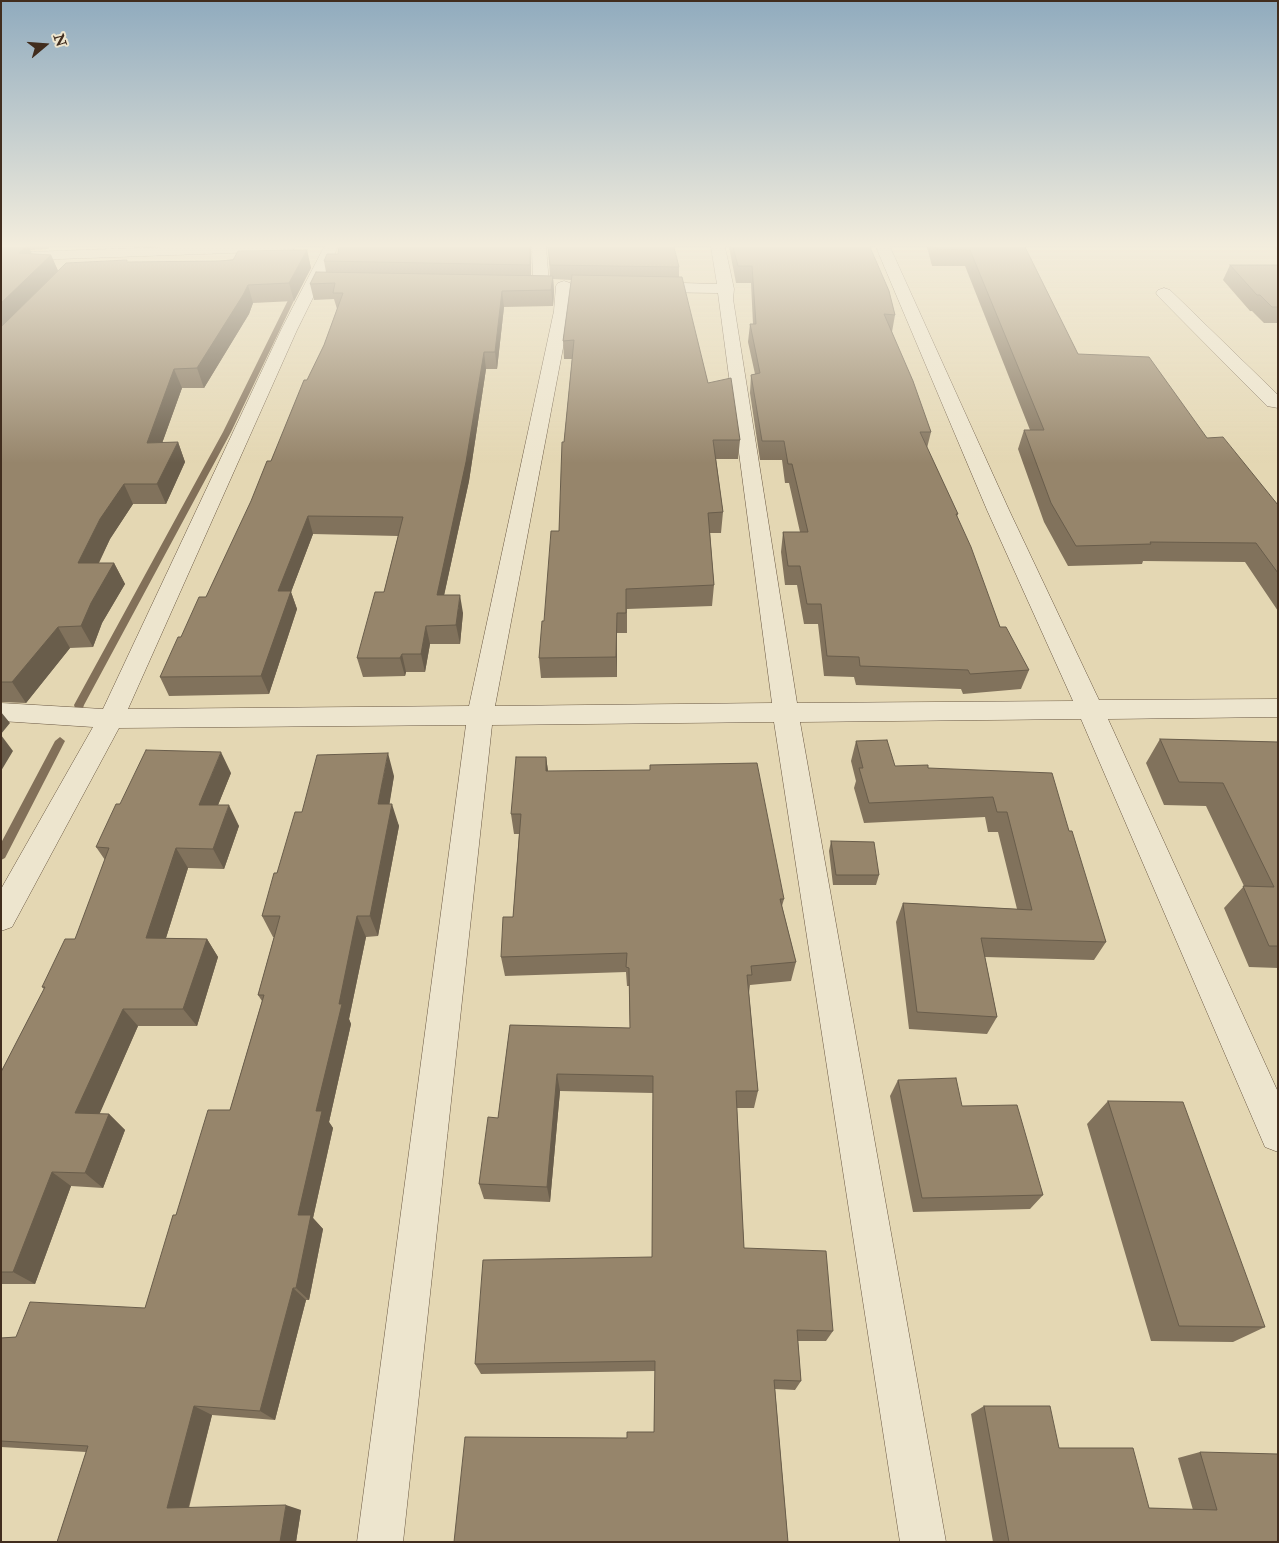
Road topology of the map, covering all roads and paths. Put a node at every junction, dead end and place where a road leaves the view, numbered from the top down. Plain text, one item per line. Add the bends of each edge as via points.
1 (296, 319) edge
2 (561, 319) edge
3 (728, 319) edge
4 (914, 319) edge
5 (1190, 319) edge
6 (1276, 404) edge
7 (1278, 708) edge
8 (1091, 711) junction
9 (1, 712) edge
10 (786, 714) junction
11 (480, 717) junction
12 (111, 719) junction
13 (1, 918) edge
14 (1278, 1134) edge
15 (380, 1542) edge
16 (923, 1542) edge

1 - 12 street
2 - 11 street
3 - 10 street
4 - 8 street
5 - 6 street
7 - 8 street
8 - 10 street
8 - 14 street
9 - 12 street
10 - 11 street
10 - 16 street
11 - 12 street
11 - 15 street
12 - 13 street

